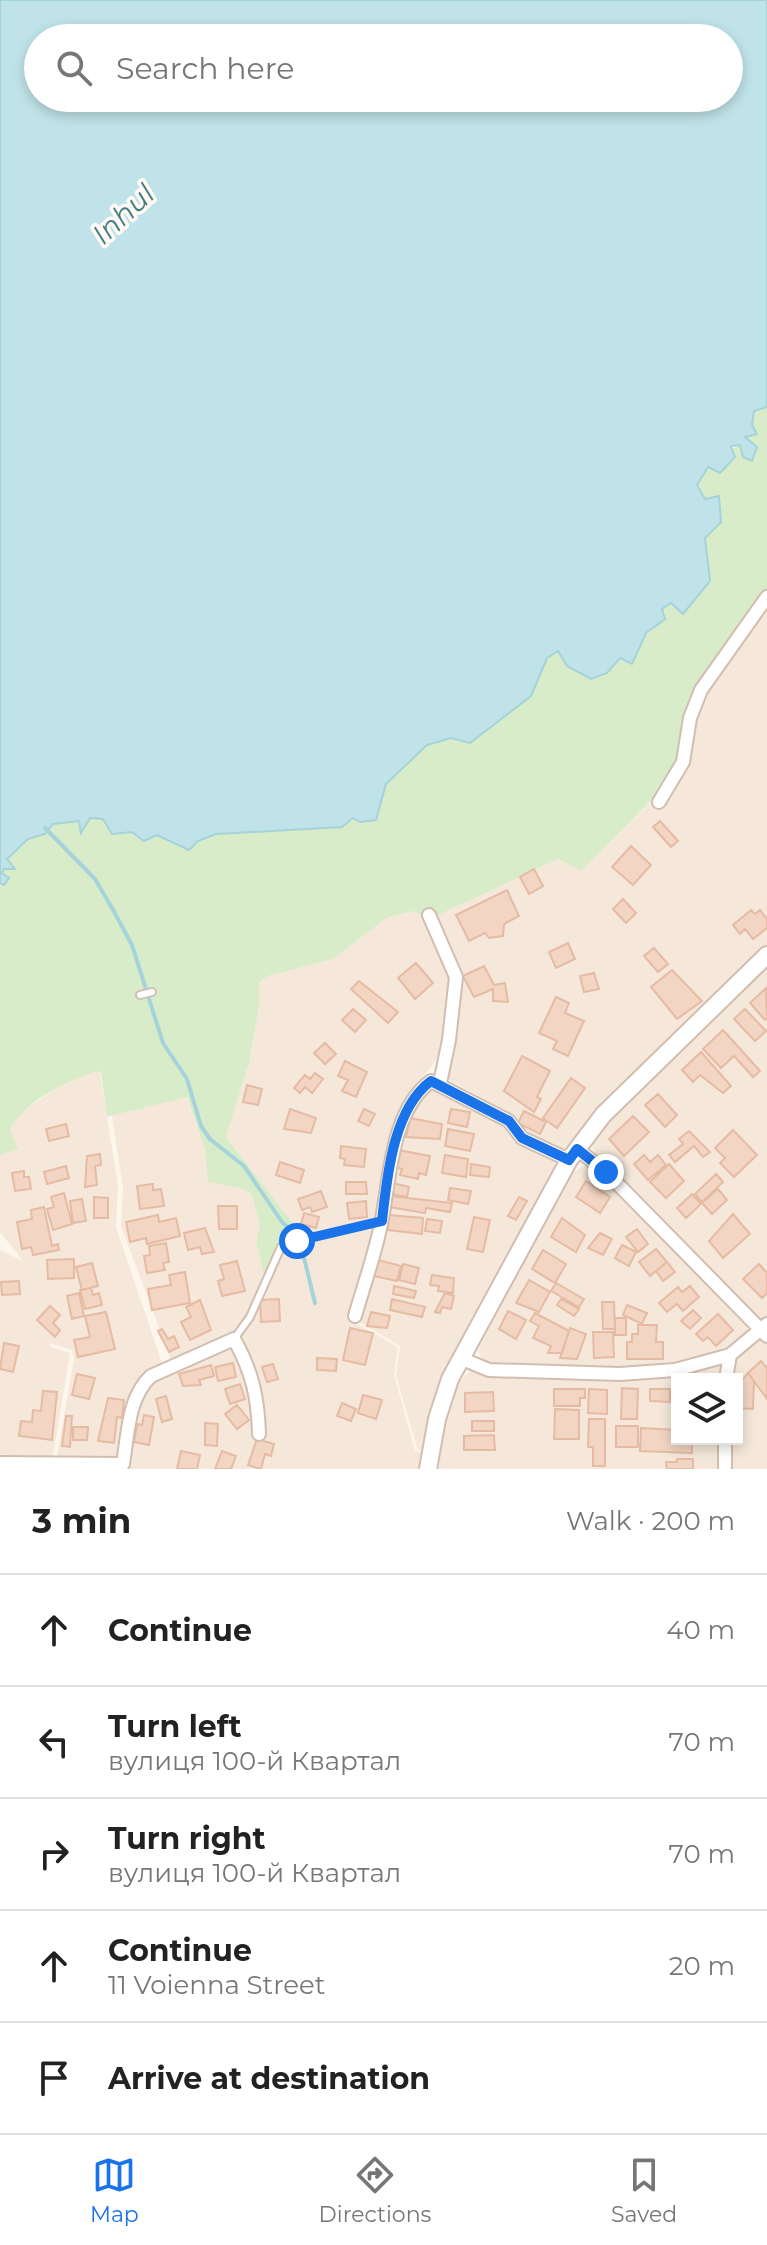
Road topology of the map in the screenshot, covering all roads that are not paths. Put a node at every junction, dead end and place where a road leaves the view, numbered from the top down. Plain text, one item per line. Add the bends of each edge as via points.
1 (767, 597) edge
2 (659, 802) dead end
3 (429, 915) dead end
4 (767, 955) edge
5 (152, 992) dead end
6 (140, 995) dead end
7 (440, 1083) junction
8 (573, 1154) junction
9 (281, 1247) dead end
10 (355, 1316) dead end
11 (765, 1330) edge
12 (234, 1339) junction
13 (730, 1355) junction
14 (460, 1358) junction
15 (727, 1373) edge
16 (259, 1434) dead end
17 (725, 1445) edge
18 (0, 1463) edge
19 (428, 1469) edge
20 (725, 1469) edge

1 - 2 street via 701,690 683,762
3 - 7 street via 456,977
4 - 8 street via 603,1115
5 - 6 lane
7 - 8 street via 509,1121 522,1138
7 - 10 street via 431,1081 420,1089 408,1111
8 - 11 street via 606,1172
8 - 14 street
9 - 12 lane via 250,1317
11 - 13 street
12 - 16 street via 258,1396
12 - 18 street via 141,1385 123,1464
13 - 14 street via 675,1370 620,1374 489,1370
13 - 15 street
14 - 19 street via 437,1419
17 - 20 street

